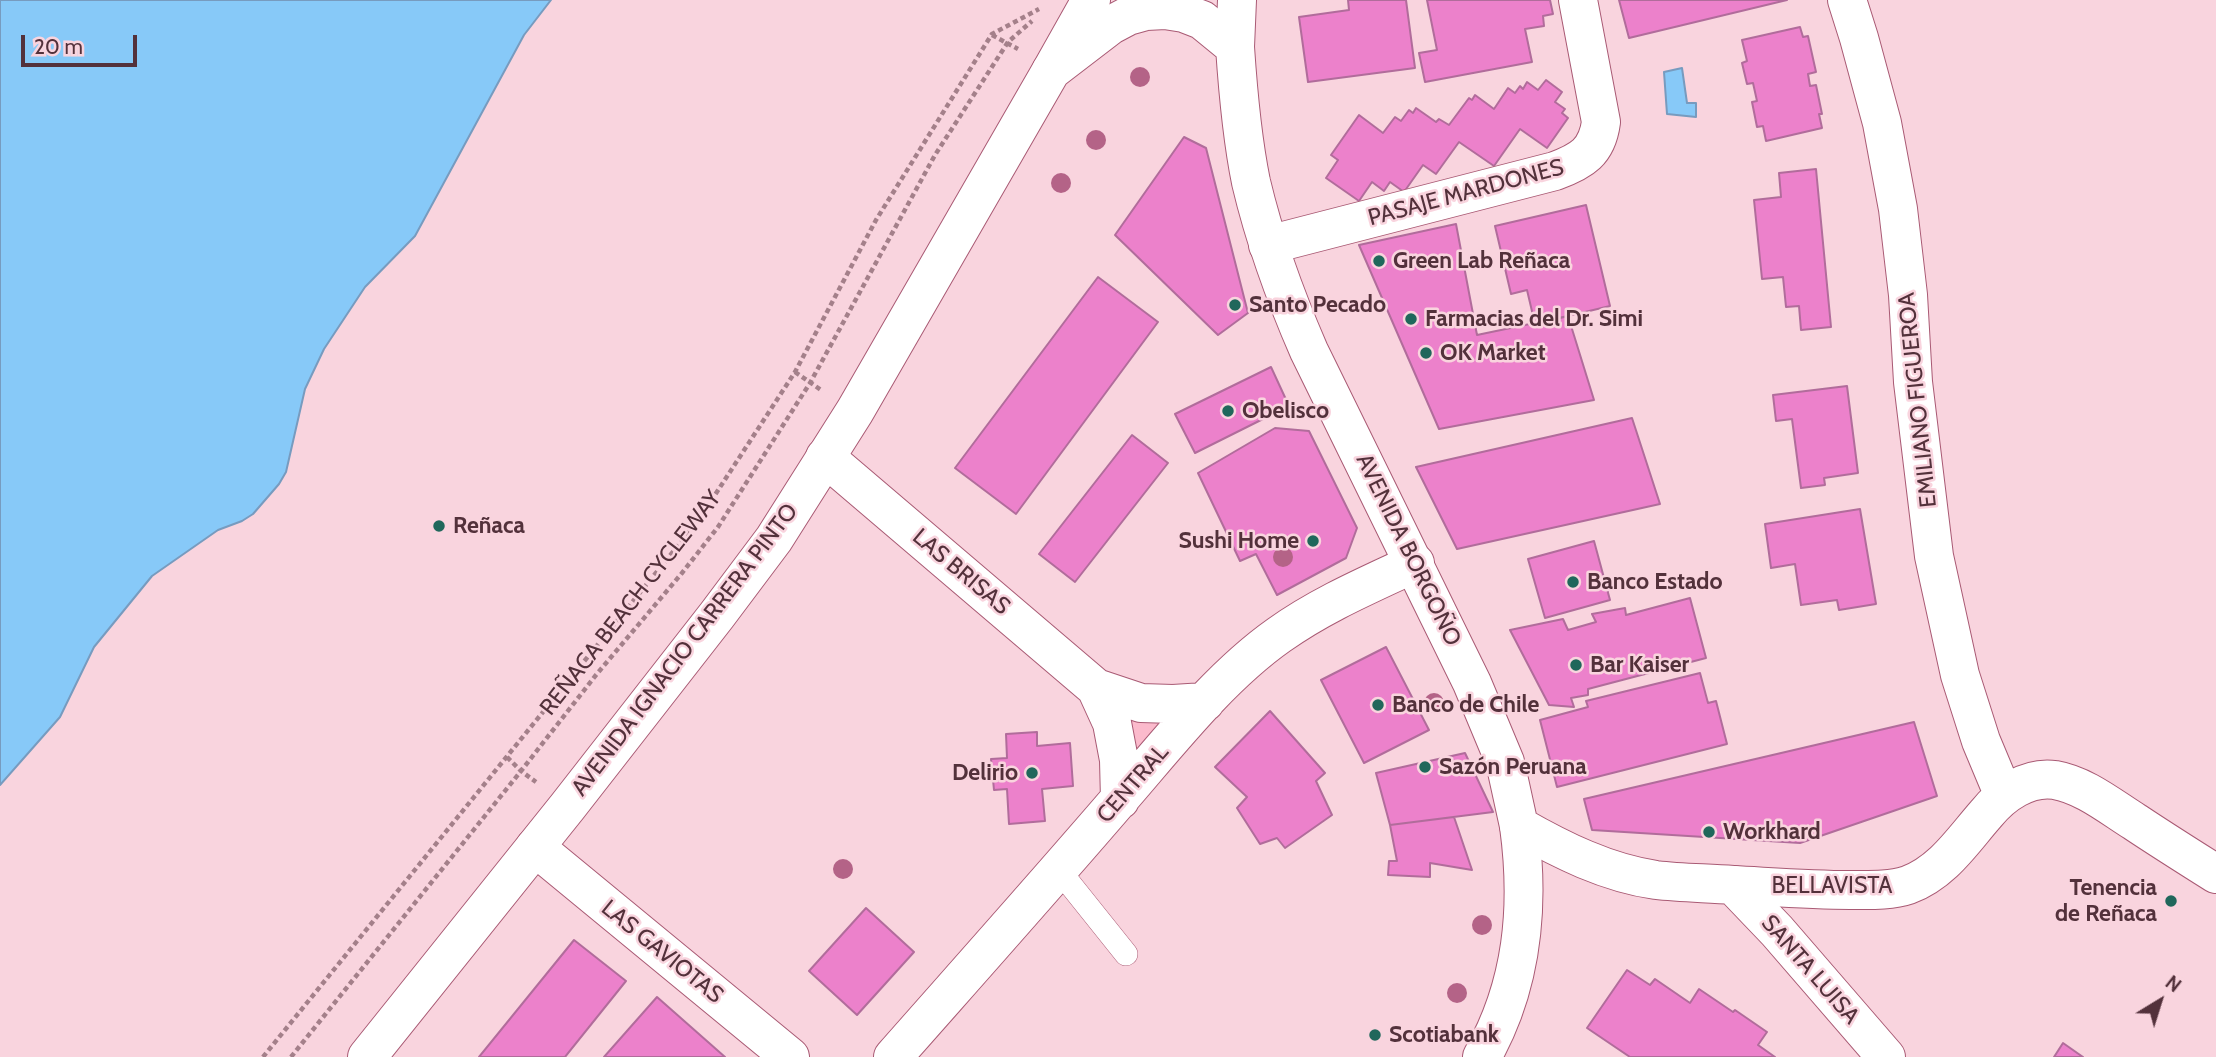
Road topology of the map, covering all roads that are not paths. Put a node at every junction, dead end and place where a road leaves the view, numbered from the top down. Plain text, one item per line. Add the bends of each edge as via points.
1 (1091, 0) edge
2 (1237, 0) edge
3 (1578, 0) edge
4 (1847, 0) edge
5 (1235, 47) junction
6 (1051, 71) junction
7 (1268, 245) junction
8 (825, 457) junction
9 (1415, 563) junction
10 (1096, 688) junction
11 (1205, 702) junction
12 (2004, 796) junction
13 (1119, 800) junction
14 (1519, 825) junction
15 (535, 847) junction
16 (1058, 869) junction
17 (2216, 874) edge
18 (1732, 885) junction
19 (1126, 954) dead end
20 (367, 1057) edge
21 (790, 1057) edge
22 (893, 1057) edge
23 (1482, 1057) edge
24 (1885, 1057) edge

1 - 6 street
2 - 5 street, AVENIDA BORGOÑO
3 - 7 street, PASAJE MARDONES via 1601,122 1599,138 1575,163
4 - 12 street, EMILIANO FIGUEROA via 1882,123 1898,209 1934,556 1960,675
5 - 6 street via 1202,20 1184,13 1146,10 1111,25
5 - 7 street, AVENIDA BORGOÑO via 1251,181
6 - 8 street, AVENIDA IGNACIO CARRERA PINTO
7 - 9 street, AVENIDA BORGOÑO via 1309,351
8 - 10 street, LAS BRISAS
8 - 15 street, AVENIDA IGNACIO CARRERA PINTO via 774,538 717,615
9 - 11 street, CENTRAL via 1327,605 1278,636
9 - 14 street, AVENIDA BORGOÑO via 1505,762
10 - 11 street, LAS BRISAS via 1141,703
10 - 13 street, LAS BRISAS via 1112,723 1119,761
11 - 13 street, CENTRAL
12 - 17 street, BELLAVISTA via 2026,784 2055,780 2103,801
12 - 18 street, BELLAVISTA via 1937,869 1906,886 1806,890
13 - 16 street, CENTRAL
14 - 18 street, BELLAVISTA via 1572,854 1626,873 1656,880
14 - 23 street, AVENIDA BORGOÑO via 1525,888 1521,939 1503,1013
15 - 20 street, AVENIDA IGNACIO CARRERA PINTO
15 - 21 street, LAS GAVIOTAS
16 - 19 lane
16 - 22 street, CENTRAL
18 - 24 street, SANTA LUISA

